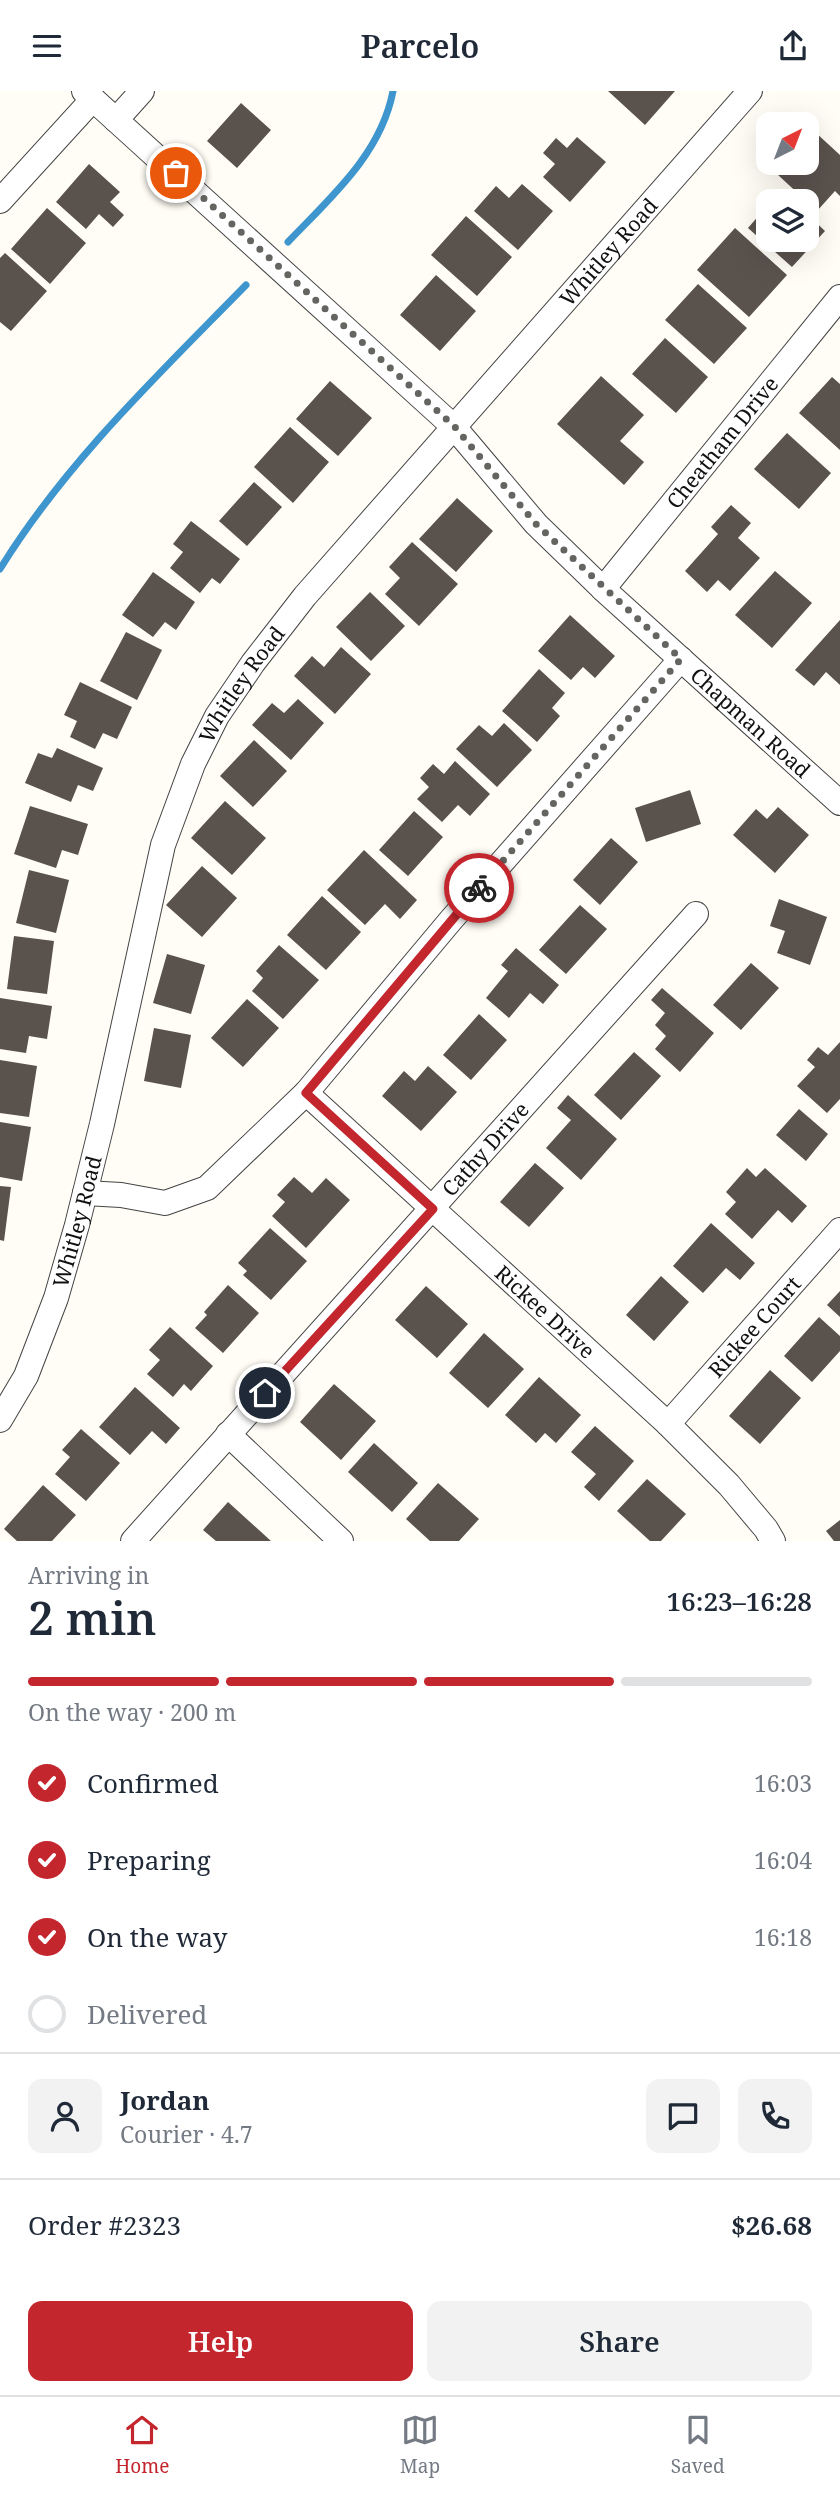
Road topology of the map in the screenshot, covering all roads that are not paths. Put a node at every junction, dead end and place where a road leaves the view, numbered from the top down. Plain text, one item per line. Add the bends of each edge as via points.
1 (142, 91) edge
2 (750, 91) edge
3 (88, 95) edge
4 (116, 120) junction
5 (0, 201) edge
6 (840, 297) edge
7 (454, 426) junction
8 (603, 589) junction
9 (681, 659) junction
10 (840, 803) edge
11 (696, 914) dead end
12 (306, 1093) junction
13 (85, 1193) junction
14 (433, 1209) junction
15 (840, 1230) edge
16 (0, 1420) edge
17 (668, 1424) junction
18 (228, 1434) junction
19 (133, 1541) edge
20 (341, 1541) edge
21 (773, 1541) edge

1 - 4 street
2 - 7 street, Whitley Road
3 - 4 street, Chapman Road
3 - 5 street
4 - 7 street, Chapman Road
6 - 8 street, Cheatham Drive
7 - 8 street, Chapman Road via 536,524
7 - 13 street, Whitley Road via 282,625 217,716 193,765 163,845
8 - 9 street, Chapman Road
9 - 10 street, Chapman Road
9 - 12 street
11 - 14 street, Cathy Drive
12 - 13 street via 207,1188 165,1203
12 - 14 street, Rickee Drive
13 - 16 street, Whitley Road via 56,1298 26,1376
14 - 17 street, Rickee Drive
14 - 18 street, Cathy Drive
15 - 17 street, Rickee Court
17 - 21 street, Rickee Drive via 729,1485
18 - 19 street, Cathy Drive
18 - 20 street

